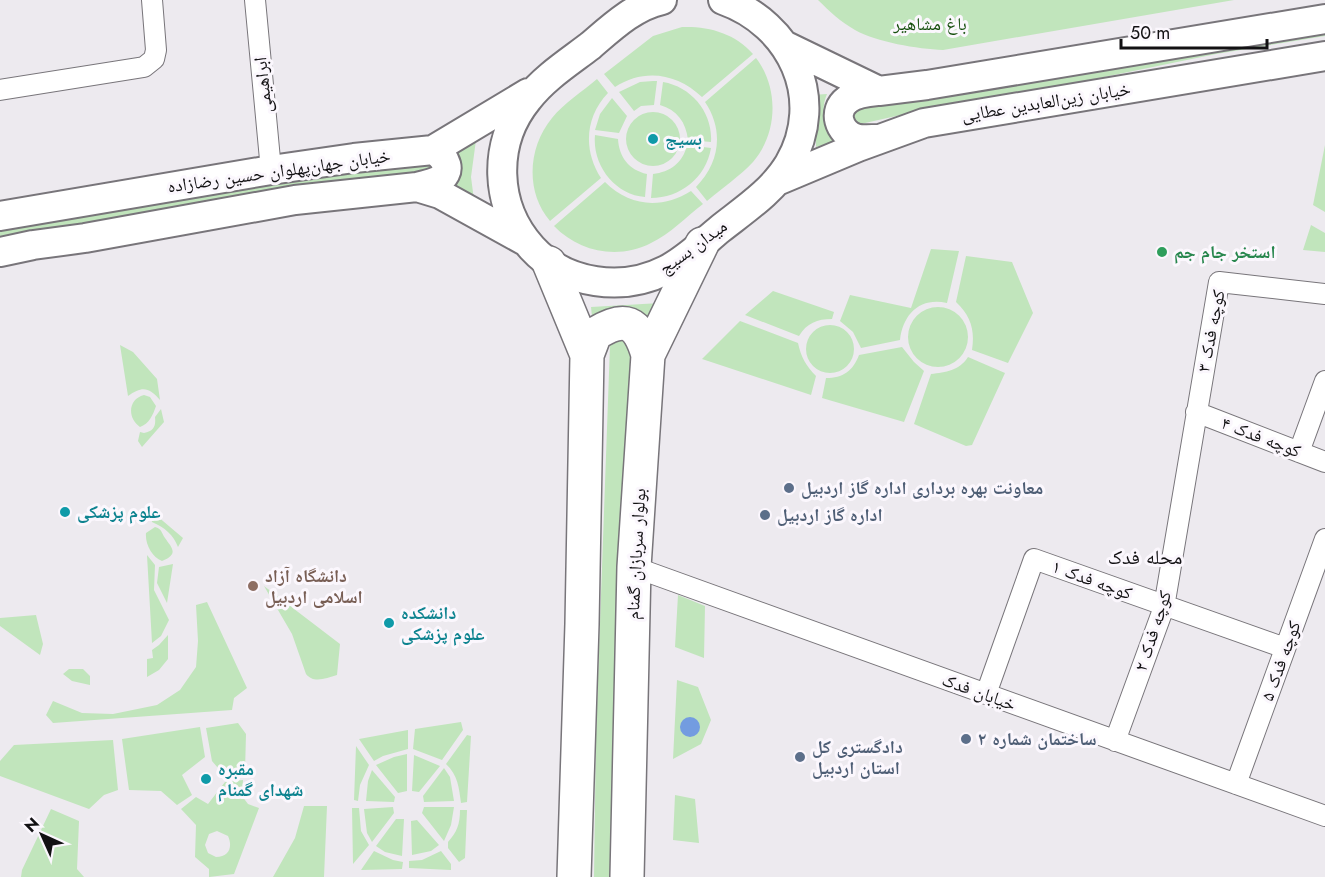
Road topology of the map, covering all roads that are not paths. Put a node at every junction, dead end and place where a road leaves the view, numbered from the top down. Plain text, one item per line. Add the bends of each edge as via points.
1 (152, 0) edge
2 (255, 0) edge
3 (662, 0) edge
4 (732, 2) edge
5 (624, 10) edge
6 (1325, 19) edge
7 (786, 46) junction
8 (1325, 56) edge
9 (543, 84) junction
10 (0, 90) edge
11 (879, 91) junction
12 (879, 139) junction
13 (433, 150) junction
14 (272, 170) junction
15 (777, 181) junction
16 (417, 187) junction
17 (0, 216) edge
18 (702, 244) junction
19 (0, 252) edge
20 (539, 253) junction
21 (1325, 294) edge
22 (587, 355) junction
23 (648, 355) junction
24 (1325, 381) edge
25 (1196, 412) junction
26 (1299, 452) junction
27 (1325, 462) edge
28 (1325, 539) edge
29 (634, 567) junction
30 (1164, 607) junction
31 (1285, 648) junction
32 (986, 694) junction
33 (1114, 741) junction
34 (1236, 784) junction
35 (1325, 816) edge
36 (574, 877) edge
37 (627, 877) edge

1 - 10 street via 156,50 154,59 144,67
2 - 14 street, ابراهیمی
3 - 5 main road
4 - 7 main road, میدان بسیج via 757,16
5 - 9 main road
6 - 11 main road, خیابان زین‌العابدین عطایی
7 - 11 main road
7 - 15 main road, میدان بسیج via 798,74 804,104 803,125 798,145
8 - 12 main road, خیابان زین‌العابدین عطایی via 924,123
9 - 13 main road, خیابان جهان‌پهلوان حسین رضا‌زاده
9 - 20 main road via 517,115 508,134 502,174 510,215
11 - 12 main road, خیابان زین‌العابدین عطایی via 846,100 838,121 855,138
12 - 15 main road, خیابان زین‌العابدین عطایی
13 - 14 main road, خیابان جهان‌پهلوان حسین رضا‌زاده
13 - 16 main road via 445,160 444,176
14 - 17 main road, خیابان جهان‌پهلوان حسین رضا‌زاده
15 - 18 main road, میدان بسیج
16 - 19 main road, خیابان جهان‌پهلوان حسین رضا‌زاده via 295,200
16 - 20 main road, خیابان جهان‌پهلوان حسین رضا‌زاده via 440,194
18 - 20 main road, میدان بسیج via 667,270 628,282 586,280 567,273
18 - 23 highway, بولوار سربازان گمنام
20 - 22 highway
21 - 25 street, کوچه فدک ۳ via 1219,282
22 - 23 highway via 595,334 618,322 638,331
22 - 36 highway
23 - 29 highway, بولوار سربازان گمنام
24 - 26 street
25 - 26 street, کوچه فدک ۴
25 - 30 street, کوچه فدک ۲
26 - 27 street, کوچه فدک ۴
28 - 31 street, کوچه فدک ۵
29 - 32 street, خیابان فدک
29 - 37 highway, بولوار سربازان گمنام
30 - 31 street, کوچه فدک ۱
30 - 32 street, کوچه فدک ۱ via 1034,559
30 - 33 street, کوچه فدک ۲
31 - 34 street, کوچه فدک ۵
32 - 33 street, خیابان فدک
33 - 34 street, خیابان فدک
34 - 35 street, خیابان فدک

